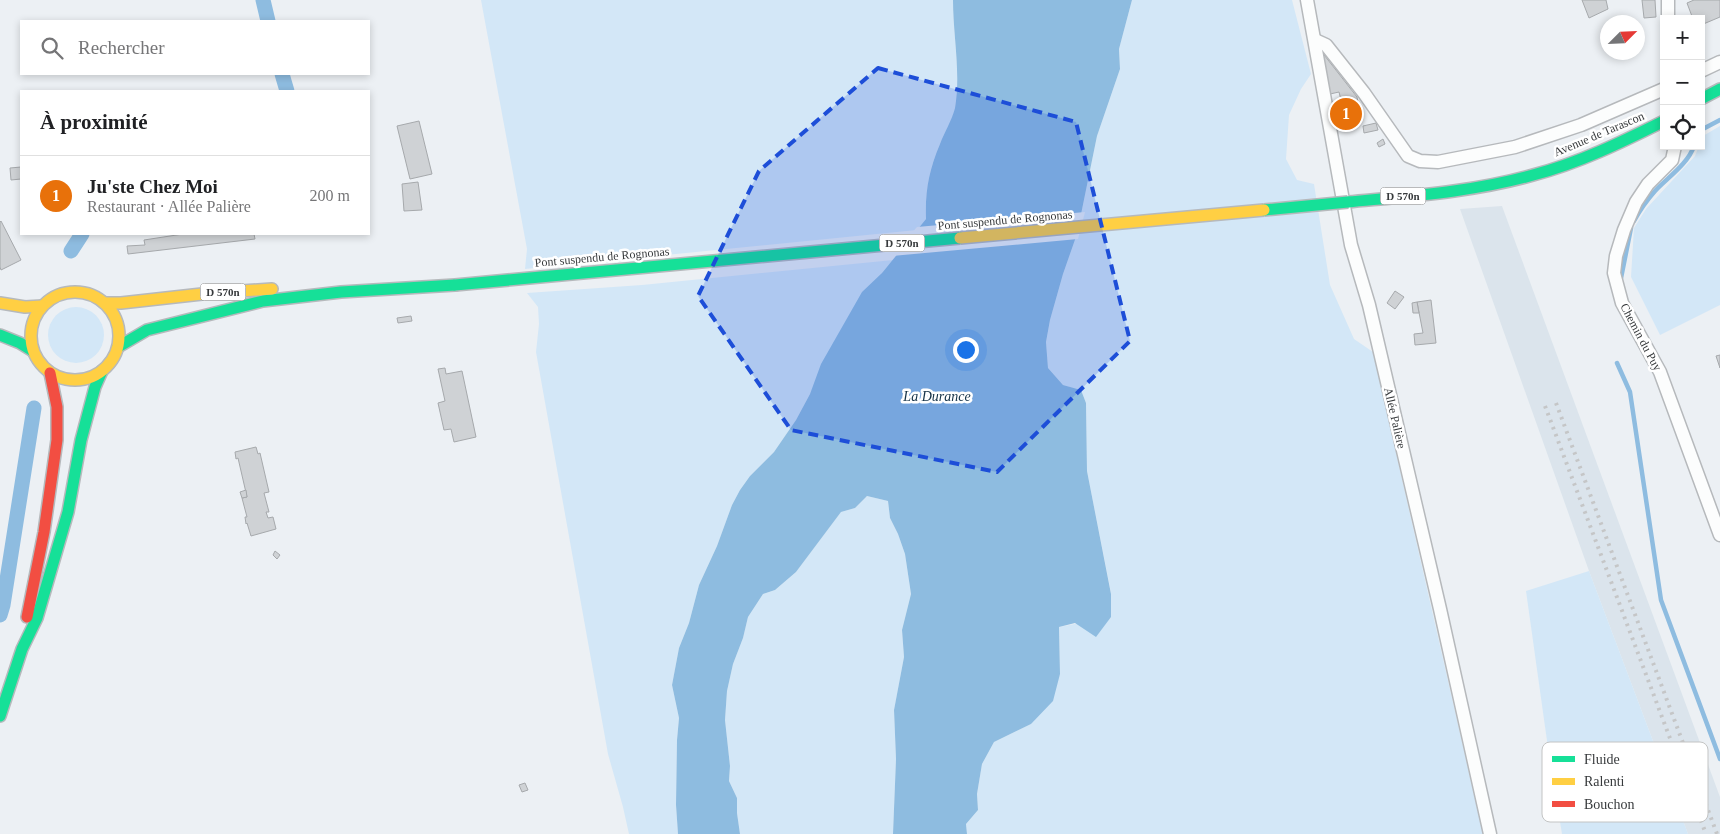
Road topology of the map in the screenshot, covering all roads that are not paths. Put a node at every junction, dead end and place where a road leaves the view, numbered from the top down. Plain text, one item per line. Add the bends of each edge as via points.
1 (1308, 0) edge
2 (1668, 0) edge
3 (1668, 15) edge
4 (1315, 40) junction
5 (1720, 62) edge
6 (1705, 69) edge
7 (1720, 88) edge
8 (1660, 91) edge
9 (1705, 97) edge
10 (1660, 123) edge
11 (1675, 150) edge
12 (1348, 202) joint
13 (342, 292) junction
14 (0, 303) edge
15 (104, 303) junction
16 (42, 306) junction
17 (0, 335) edge
18 (118, 347) junction
19 (33, 351) junction
20 (102, 371) junction
21 (50, 373) junction
22 (1720, 535) edge
23 (22, 649) junction
24 (0, 716) edge
25 (1490, 834) edge

1 - 4 street, Allée Palière
2 - 3 street
4 - 8 street via 1326,45 1359,86 1408,156 1420,161 1438,162 1524,144 1581,125
4 - 25 street, Allée Palière via 1351,245 1371,314
5 - 6 street
7 - 9 main road
10 - 12 main road, Avenue de Tarascon / D 570n via 1575,162 1516,179 1457,190
11 - 22 street, Chemin du Puy via 1672,160 1648,184 1636,202 1624,230 1614,273 1622,303 1660,372
12 - 13 main road, Pont suspendu de Rognonas / D 570n, bridge via 455,285
13 - 15 main road, D 570n via 274,289
13 - 18 main road, D 570n via 263,301 216,312 147,330
14 - 16 main road
15 - 16 main road via 80,292 66,292
15 - 18 main road via 117,324
16 - 19 main road via 33,320 30,336
17 - 19 main road
18 - 20 main road
19 - 21 main road
20 - 21 main road via 90,378 77,380 63,379
20 - 23 main road via 81,440 68,512 37,618
21 - 23 main road via 56,394 57,440
23 - 24 main road

